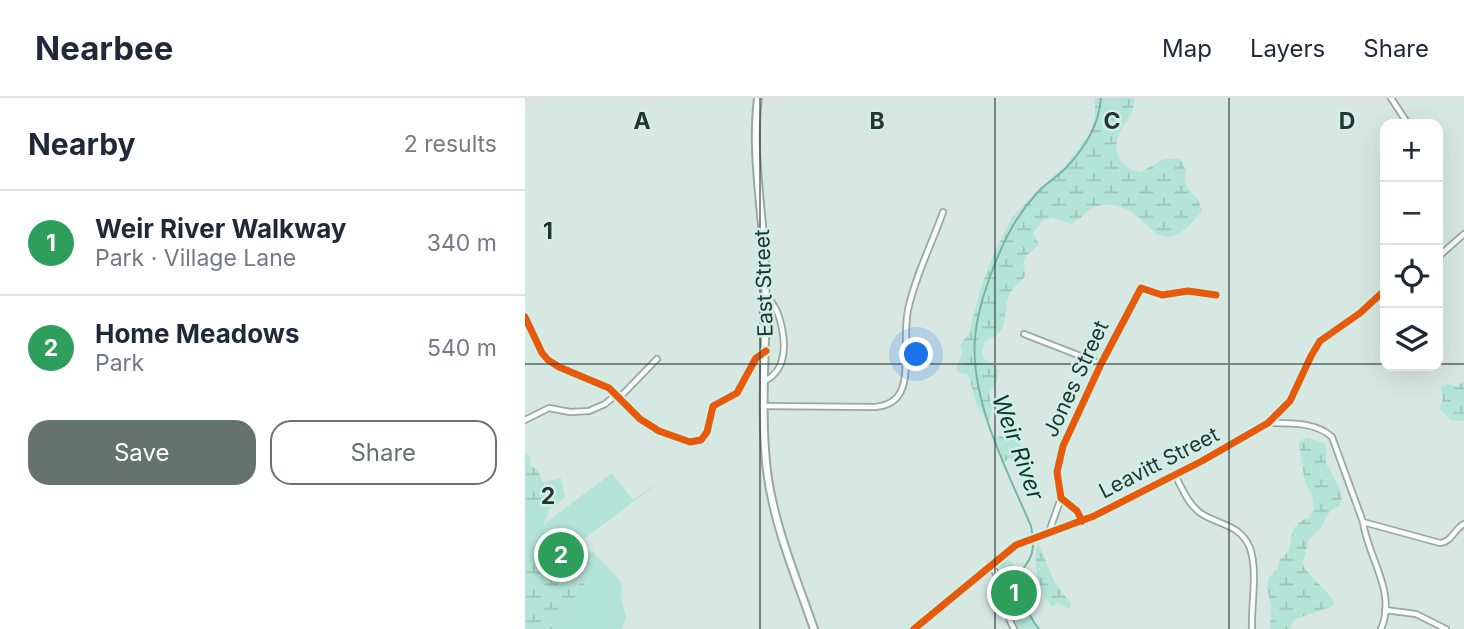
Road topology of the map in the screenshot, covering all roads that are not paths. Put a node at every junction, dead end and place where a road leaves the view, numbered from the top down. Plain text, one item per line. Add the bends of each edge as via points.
1 (758, 98) edge
2 (1391, 98) edge
3 (1405, 119) edge
4 (943, 212) dead end
5 (1464, 234) edge
6 (1443, 253) edge
7 (1216, 295) dead end
8 (1380, 295) edge
9 (766, 297) junction
10 (525, 317) edge
11 (1024, 334) dead end
12 (766, 351) junction
13 (657, 359) dead end
14 (1101, 364) junction
15 (765, 381) junction
16 (618, 395) junction
17 (765, 406) junction
18 (525, 420) edge
19 (1268, 423) junction
20 (1175, 475) junction
21 (1061, 498) junction
22 (1083, 521) junction
23 (1363, 522) junction
24 (1464, 524) edge
25 (1049, 532) junction
26 (990, 564) junction
27 (1385, 610) junction
28 (814, 629) edge
29 (914, 629) edge
30 (1014, 629) edge
31 (1252, 629) edge
32 (1381, 629) edge
33 (1446, 629) edge

1 - 9 main road, East Street via 756,146
2 - 3 street
4 - 17 street via 911,298 904,380 896,398 874,407
5 - 6 street
7 - 14 street, Jones Street via 1188,291 1162,295 1140,288
8 - 19 street, Leavitt Street via 1320,341 1290,401
9 - 12 main road, East Street
9 - 15 street via 775,307 783,351 777,371
10 - 16 street via 548,360
11 - 14 street
12 - 15 main road, East Street
12 - 16 street via 757,356 737,393 713,406 706,435 698,441 678,439 655,428
13 - 16 street
14 - 21 street, Jones Street via 1061,453 1057,472
15 - 17 main road, East Street
16 - 18 street via 589,411 549,408
17 - 28 main road, East Street via 773,506
19 - 20 street, Leavitt Street
19 - 23 street via 1313,426 1332,437
20 - 22 street, Leavitt Street
20 - 31 street via 1196,509 1231,526 1247,543 1252,558
21 - 22 street
21 - 25 street, Jones Street
22 - 25 street, Leavitt Street
23 - 24 street via 1440,543 1447,542
23 - 27 street via 1384,586
25 - 26 street, Leavitt Street via 1024,541
26 - 29 street, Leavitt Street
26 - 30 street via 1001,581
27 - 32 street
27 - 33 street via 1416,614

